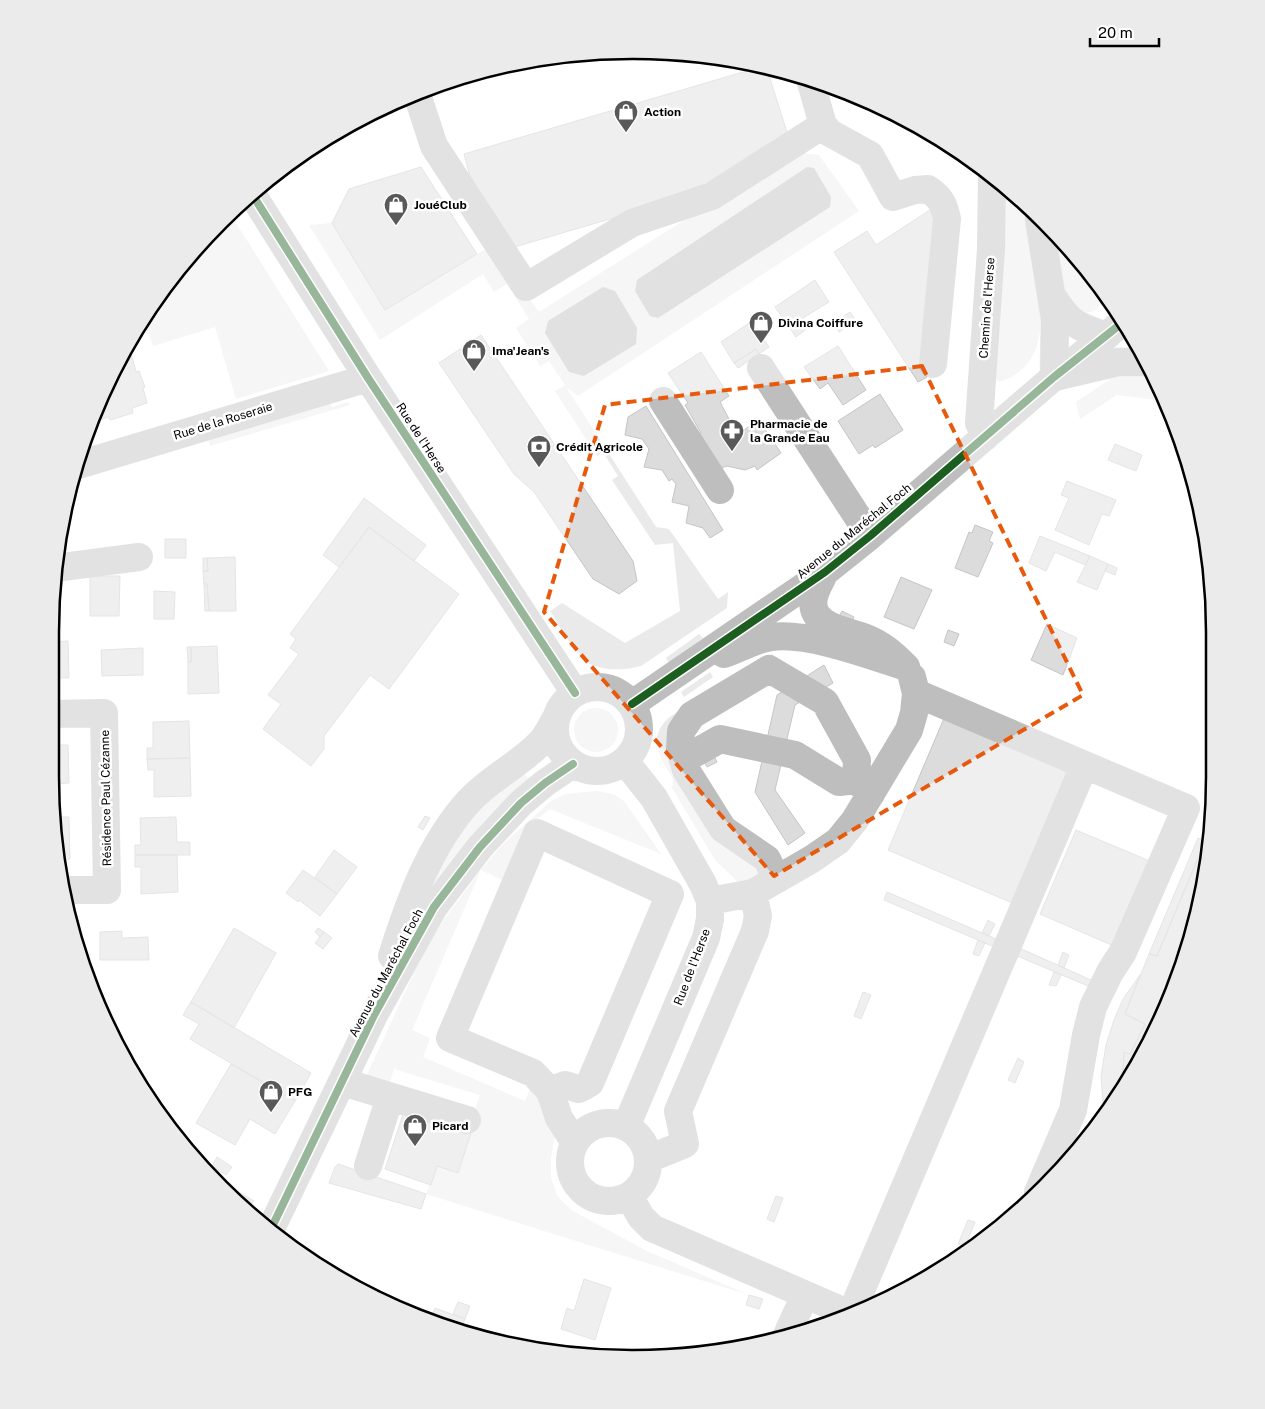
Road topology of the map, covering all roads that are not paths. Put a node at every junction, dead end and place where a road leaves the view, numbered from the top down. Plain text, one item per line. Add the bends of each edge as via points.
1 (812, 88) edge
2 (419, 100) edge
3 (822, 125) junction
4 (992, 185) edge
5 (256, 200) edge
6 (1041, 230) edge
7 (1052, 296) junction
8 (1114, 329) edge
9 (1138, 362) edge
10 (933, 364) dead end
11 (761, 368) dead end
12 (1054, 377) junction
13 (368, 378) junction
14 (663, 401) dead end
15 (985, 437) junction
16 (84, 463) edge
17 (720, 490) dead end
18 (870, 536) junction
19 (139, 557) dead end
20 (63, 567) edge
21 (825, 572) junction
22 (906, 667) junction
23 (683, 670) junction
24 (576, 692) junction
25 (916, 693) junction
26 (632, 704) junction
27 (59, 714) edge
28 (556, 718) junction
29 (683, 760) junction
30 (625, 761) junction
31 (573, 764) junction
32 (1084, 766) junction
33 (863, 787) junction
34 (776, 879) junction
35 (70, 890) edge
36 (754, 893) junction
37 (710, 901) junction
38 (374, 1015) junction
39 (343, 1082) junction
40 (550, 1091) junction
41 (390, 1097) junction
42 (467, 1120) dead end
43 (626, 1128) junction
44 (576, 1143) junction
45 (648, 1159) junction
46 (368, 1166) dead end
47 (1046, 1174) edge
48 (629, 1196) junction
49 (273, 1224) edge
50 (805, 1295) junction
51 (853, 1306) edge
52 (842, 1311) edge
53 (798, 1326) edge

1 - 3 street
2 - 3 street via 434,146 526,287 632,223 712,196
3 - 10 street via 830,133 870,155 892,197 928,189 944,206 948,220
4 - 15 street, Chemin de l'Herse via 991,249 979,423
5 - 13 street, Rue de l'Herse
6 - 7 main road
7 - 8 main road via 1064,316 1080,327
7 - 12 main road
8 - 12 street, Avenue du Maréchal Foch
9 - 12 main road via 1118,362
11 - 18 street, Avenue du Maréchal Foch
12 - 15 street, Avenue du Maréchal Foch
13 - 16 street, Rue de la Roseraie
13 - 24 street, Rue de l'Herse
14 - 17 street
15 - 18 street, Avenue du Maréchal Foch
18 - 21 street, Avenue du Maréchal Foch
19 - 20 street
21 - 22 street via 814,596 815,610 823,622 889,650
21 - 23 street, Avenue du Maréchal Foch
22 - 23 street via 797,636 769,637
22 - 25 street
23 - 26 street, Avenue du Maréchal Foch
24 - 26 street via 600,687 612,690
24 - 28 street via 564,703
25 - 32 street
25 - 33 street via 908,730
26 - 30 street via 640,728 636,746
27 - 35 street, Résidence Paul Cézanne via 104,714 107,890
28 - 31 street via 557,743
28 - 38 street via 541,742 492,780 469,801 451,824 417,885
29 - 33 street via 720,739 795,755 839,782
29 - 33 street via 681,731 692,715 769,668 825,702 857,760
29 - 34 street via 723,829 767,859
30 - 31 street via 600,771 585,770
30 - 37 street, Rue de l'Herse via 654,798
31 - 38 street, Avenue du Maréchal Foch via 521,803 480,847 434,907
32 - 47 street via 1186,808 1123,952 1093,1007 1073,1110
32 - 51 street
33 - 34 street via 855,820 838,841
34 - 36 street
36 - 37 street
36 - 45 street via 758,916 755,930 678,1111 685,1144
37 - 43 street, Rue de l'Herse via 706,938
38 - 39 street, Avenue du Maréchal Foch
39 - 41 street
39 - 49 street, Avenue du Maréchal Foch
40 - 40 street via 533,1073 450,1038 537,833 670,894 590,1083 579,1089 565,1085
40 - 44 street via 559,1118
41 - 42 street
41 - 46 street
43 - 44 street via 615,1124 592,1127
43 - 45 street via 637,1135
44 - 48 street via 570,1167 582,1190 604,1201 617,1201
45 - 48 street via 644,1180
48 - 50 street via 641,1217 652,1228
50 - 52 street
50 - 53 street

